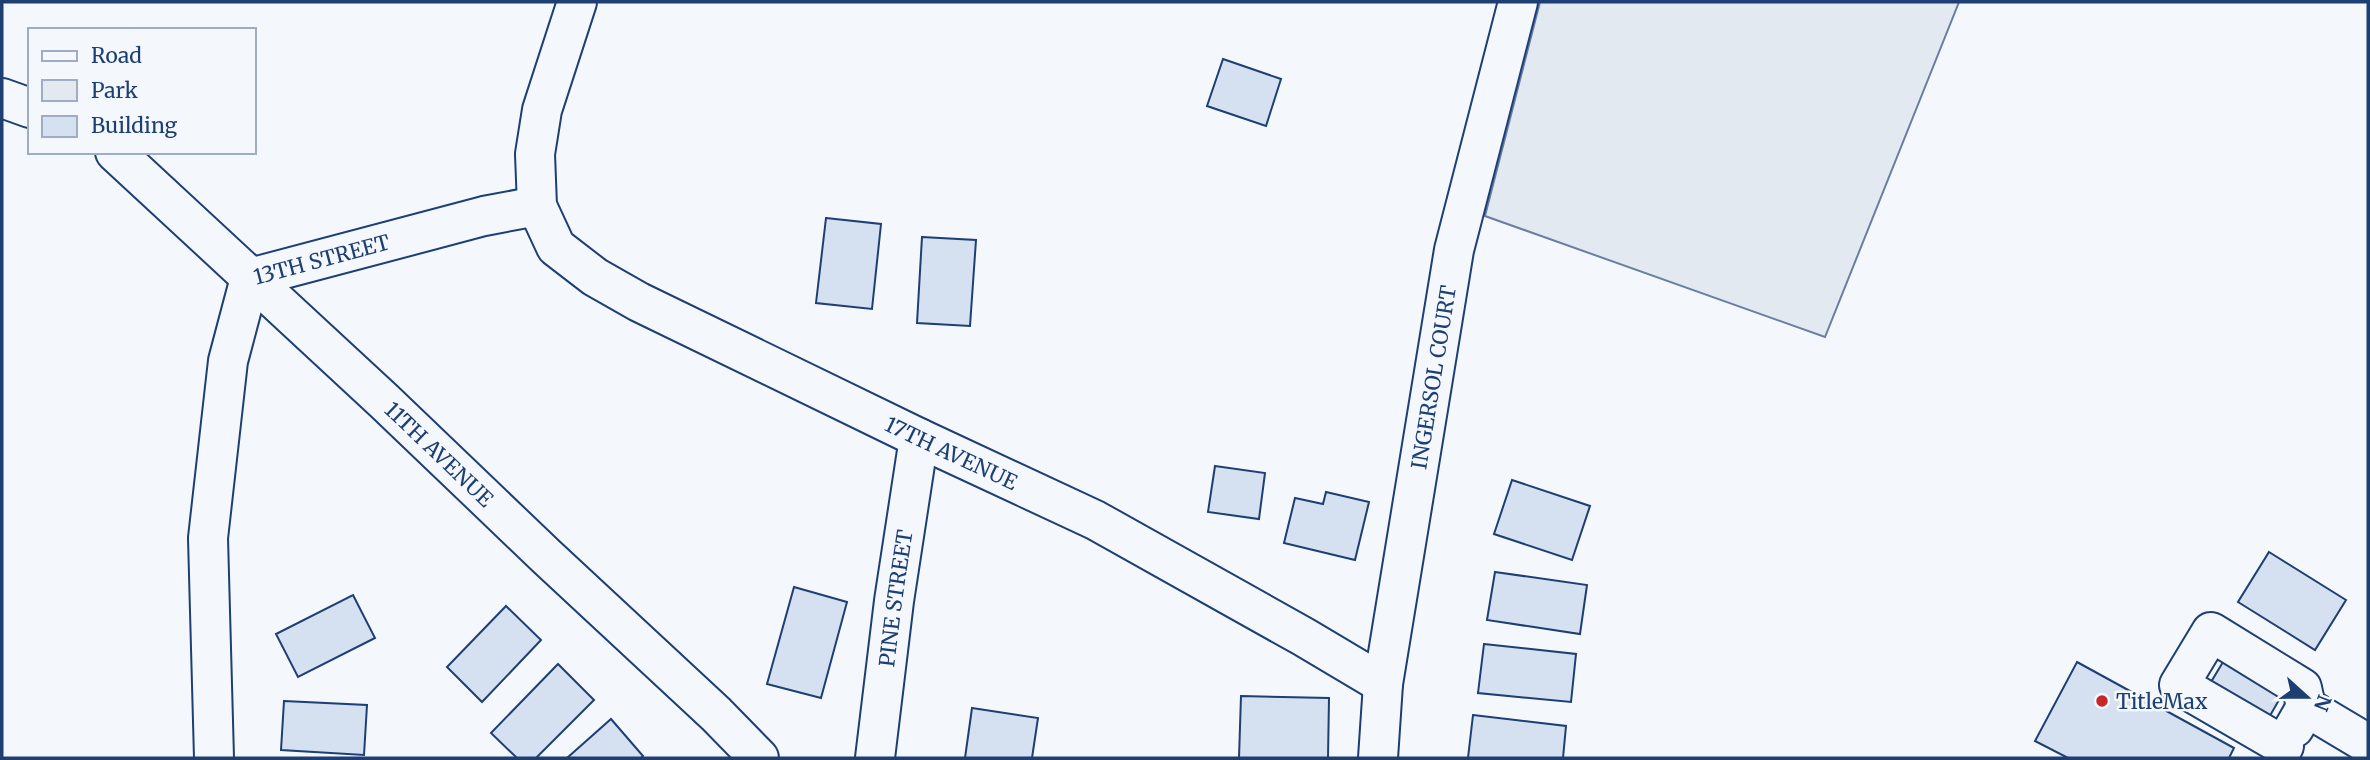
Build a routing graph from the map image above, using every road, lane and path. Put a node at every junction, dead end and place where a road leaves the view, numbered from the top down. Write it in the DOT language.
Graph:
graph roads {
  1 [pos="577,2"];
  2 [pos="1518,2"];
  3 [pos="2,98"];
  4 [pos="28,107"];
  5 [pos="117,154"];
  6 [pos="537,206"];
  7 [pos="250,278"];
  8 [pos="919,438"];
  9 [pos="1383,684"];
  10 [pos="2306,707"];
  11 [pos="2368,744"];
  12 [pos="2281,752"];
  13 [pos="214,758"];
  14 [pos="760,758"];
  15 [pos="875,758"];
  16 [pos="1378,758"];
  1 -- 6 [label="street"];
  2 -- 9 [label="street, INGERSOL COURT"];
  3 -- 4 [label="street"];
  5 -- 7 [label="street, 11TH AVENUE"];
  6 -- 7 [label="street, 13TH STREET"];
  6 -- 8 [label="street, 17TH AVENUE"];
  7 -- 13 [label="street, 13TH STREET"];
  7 -- 14 [label="street, 11TH AVENUE"];
  8 -- 9 [label="street, 17TH AVENUE"];
  8 -- 15 [label="street, PINE STREET"];
  9 -- 16 [label="street, INGERSOL COURT"];
  10 -- 11 [label="street"];
  10 -- 12 [label="street"];
  10 -- 12 [label="street"];
}
